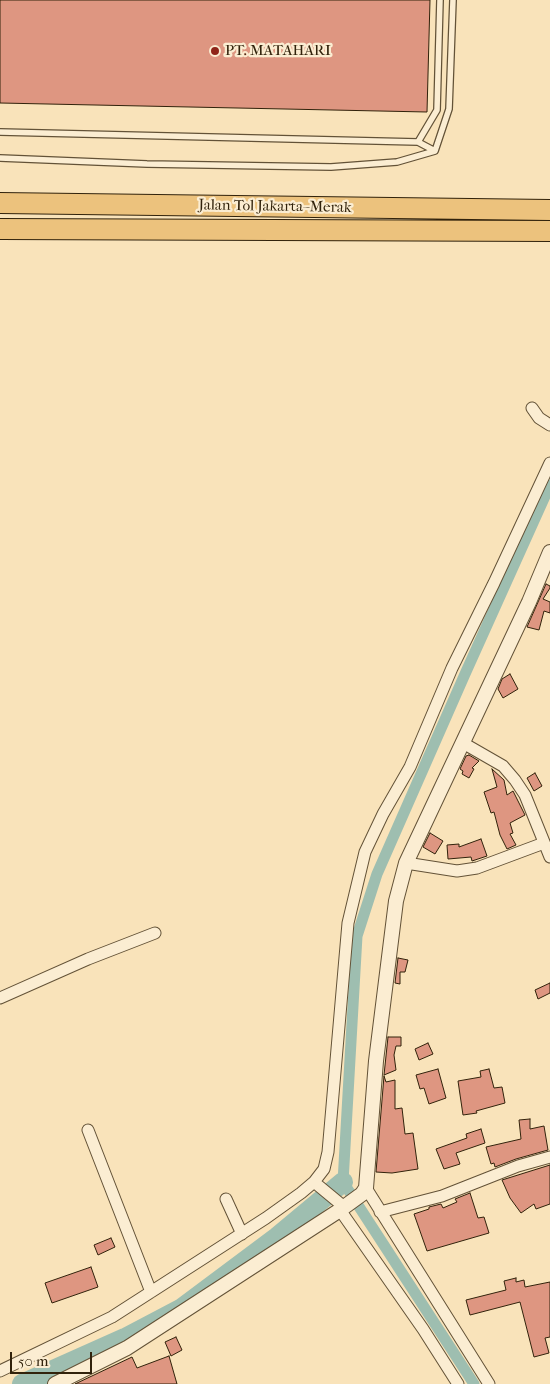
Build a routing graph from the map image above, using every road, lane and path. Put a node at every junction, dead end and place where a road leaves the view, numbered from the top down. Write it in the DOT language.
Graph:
graph roads {
  1 [pos="440,0"];
  2 [pos="453,0"];
  3 [pos="0,132"];
  4 [pos="418,142"];
  5 [pos="435,151"];
  6 [pos="0,158"];
  7 [pos="0,203"];
  8 [pos="550,210"];
  9 [pos="0,229"];
  10 [pos="550,232"];
  11 [pos="532,408"];
  12 [pos="550,425"];
  13 [pos="550,463"];
  14 [pos="550,552"];
  15 [pos="463,742"];
  16 [pos="544,843"];
  17 [pos="550,857"];
  18 [pos="406,863"];
  19 [pos="155,933"];
  20 [pos="0,998"];
  21 [pos="88,1130"];
  22 [pos="550,1157"];
  23 [pos="317,1184"];
  24 [pos="364,1191"];
  25 [pos="226,1199"];
  26 [pos="343,1205"];
  27 [pos="380,1212"];
  28 [pos="242,1234"];
  29 [pos="151,1292"];
  30 [pos="0,1371"];
  31 [pos="55,1384"];
  32 [pos="458,1384"];
  33 [pos="489,1384"];
  1 -- 4 [label="lane"];
  2 -- 5 [label="lane"];
  3 -- 4 [label="lane"];
  4 -- 5 [label="lane"];
  5 -- 6 [label="lane"];
  7 -- 8 [label="highway, Jalan Tol Jakarta–Merak"];
  9 -- 10 [label="highway, Jalan Tol Jakarta–Merak"];
  11 -- 12 [label="street"];
  13 -- 23 [label="street"];
  14 -- 15 [label="street"];
  15 -- 16 [label="street"];
  15 -- 18 [label="street"];
  16 -- 17 [label="street"];
  16 -- 18 [label="street"];
  18 -- 24 [label="street"];
  19 -- 20 [label="street"];
  21 -- 29 [label="street"];
  22 -- 27 [label="street"];
  23 -- 26 [label="street"];
  23 -- 28 [label="street"];
  24 -- 26 [label="street"];
  24 -- 27 [label="street"];
  25 -- 28 [label="street"];
  26 -- 31 [label="street"];
  26 -- 32 [label="street"];
  27 -- 33 [label="street"];
  28 -- 29 [label="street"];
  29 -- 30 [label="street"];
}
